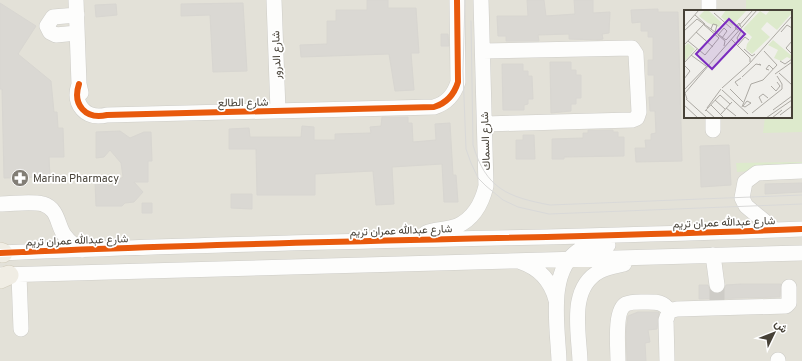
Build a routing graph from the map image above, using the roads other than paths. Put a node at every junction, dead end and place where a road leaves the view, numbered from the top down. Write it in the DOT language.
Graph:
graph roads {
  1 [pos="76,0"];
  2 [pos="274,0"];
  3 [pos="457,0"];
  4 [pos="481,0"];
  5 [pos="77,15"];
  6 [pos="77,33"];
  7 [pos="483,51"];
  8 [pos="278,111"];
  9 [pos="485,124"];
  10 [pos="802,171"];
  11 [pos="0,204"];
  12 [pos="802,229"];
  13 [pos="774,230"];
  14 [pos="657,235"];
  15 [pos="415,240"];
  16 [pos="82,250"];
  17 [pos="1,252"];
  18 [pos="802,253"];
  19 [pos="713,255"];
  20 [pos="634,258"];
  21 [pos="570,260"];
  22 [pos="516,261"];
  23 [pos="7,276"];
  24 [pos="717,285"];
  25 [pos="789,287"];
  26 [pos="557,304"];
  27 [pos="669,312"];
  28 [pos="21,329"];
  29 [pos="559,361"];
  30 [pos="580,361"];
  31 [pos="618,361"];
  32 [pos="667,361"];
  1 -- 5 [label="street, شارع الطالع"];
  2 -- 8 [label="street, شارع الدرور"];
  3 -- 8 [label="street, شارع الطالع"];
  4 -- 7 [label="street, شارع السماك"];
  5 -- 6 [label="street, شارع الطالع"];
  5 -- 6 [label="street"];
  6 -- 8 [label="street, شارع الطالع"];
  7 -- 9 [label="street, شارع السماك"];
  7 -- 9 [label="street"];
  9 -- 15 [label="street, شارع السماك"];
  10 -- 13 [label="street"];
  11 -- 16 [label="street"];
  12 -- 13 [label="street, شارع عبدالله عمران تريم"];
  13 -- 14 [label="street, شارع عبدالله عمران تريم"];
  14 -- 15 [label="street, شارع عبدالله عمران تريم"];
  14 -- 21 [label="street"];
  15 -- 16 [label="street, شارع عبدالله عمران تريم"];
  16 -- 17 [label="street, شارع عبدالله عمران تريم"];
  18 -- 19 [label="street"];
  19 -- 20 [label="street"];
  19 -- 24 [label="street"];
  20 -- 21 [label="street"];
  20 -- 30 [label="street"];
  21 -- 22 [label="street"];
  21 -- 26 [label="street"];
  22 -- 23 [label="street"];
  22 -- 26 [label="street"];
  23 -- 28 [label="street"];
  25 -- 27 [label="street"];
  26 -- 29 [label="street"];
  27 -- 31 [label="street"];
  27 -- 32 [label="street"];
}
